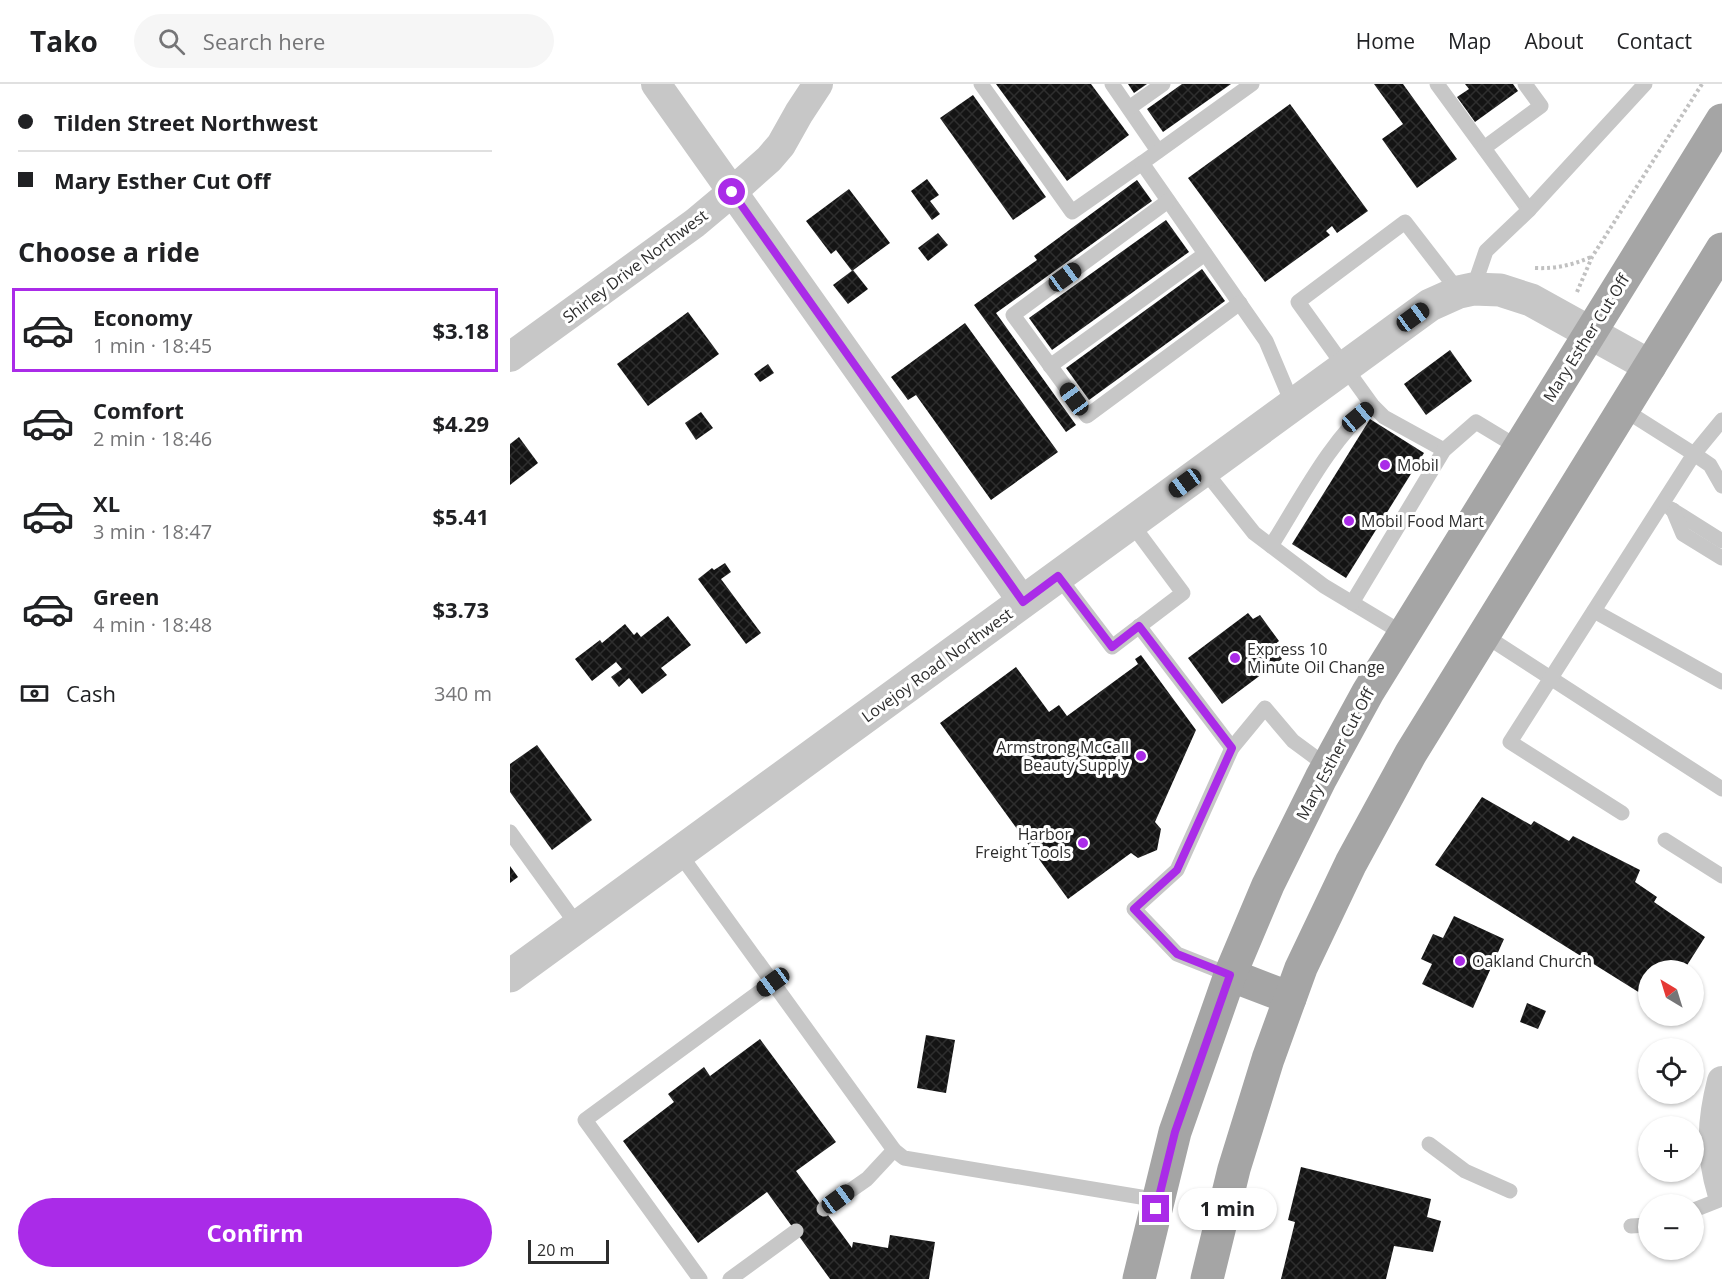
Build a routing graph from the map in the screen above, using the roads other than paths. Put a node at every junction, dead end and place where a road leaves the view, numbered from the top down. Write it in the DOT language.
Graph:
graph roads {
  1 [pos="656,84"];
  2 [pos="818,84"];
  3 [pos="981,84"];
  4 [pos="1112,84"];
  5 [pos="1163,84"];
  6 [pos="1252,84"];
  7 [pos="1437,84"];
  8 [pos="1525,84"];
  9 [pos="1645,84"];
  10 [pos="1129,108"];
  11 [pos="1722,120"];
  12 [pos="1484,148"];
  13 [pos="1158,151"];
  14 [pos="1142,163"];
  15 [pos="732,192"];
  16 [pos="1168,201"];
  17 [pos="1529,210"];
  18 [pos="1722,249"];
  19 [pos="1205,254"];
  20 [pos="1466,290"];
  21 [pos="1240,303"];
  22 [pos="1589,332"];
  23 [pos="510,357"];
  24 [pos="1050,366"];
  25 [pos="1650,366"];
  26 [pos="1344,367"];
  27 [pos="1293,405"];
  28 [pos="1372,405"];
  29 [pos="1623,410"];
  30 [pos="1722,420"];
  31 [pos="1519,448"];
  32 [pos="1444,450"];
  33 [pos="1694,454"];
  34 [pos="1204,470"];
  35 [pos="1722,486"];
  36 [pos="1668,507"];
  37 [pos="1131,523"];
  38 [pos="1722,541"];
  39 [pos="1271,546"];
  40 [pos="1722,558"];
  41 [pos="1058,576"];
  42 [pos="1023,602"];
  43 [pos="1352,603"];
  44 [pos="1594,611"];
  45 [pos="1139,626"];
  46 [pos="1404,634"];
  47 [pos="1484,635"];
  48 [pos="1551,678"];
  49 [pos="1722,682"];
  50 [pos="1232,748"];
  51 [pos="1328,766"];
  52 [pos="1722,789"];
  53 [pos="1622,813"];
  54 [pos="510,832"];
  55 [pos="1665,840"];
  56 [pos="679,853"];
  57 [pos="1722,876"];
  58 [pos="578,926"];
  59 [pos="1230,975"];
  60 [pos="510,976"];
  61 [pos="773,982"];
  62 [pos="1290,998"];
  63 [pos="1722,1081"];
  64 [pos="1429,1144"];
  65 [pos="894,1150"];
  66 [pos="1510,1191"];
  67 [pos="1722,1192"];
  68 [pos="1722,1198"];
  69 [pos="1159,1200"];
  70 [pos="1704,1206"];
  71 [pos="825,1209"];
  72 [pos="1631,1226"];
  73 [pos="1638,1226"];
  74 [pos="796,1231"];
  75 [pos="700,1279"];
  76 [pos="730,1279"];
  77 [pos="1139,1279"];
  78 [pos="1207,1279"];
  1 -- 15 [label="street"];
  2 -- 15 [label="street, Shirley Drive Northwest"];
  3 -- 14 [label="lane"];
  4 -- 10 [label="lane"];
  5 -- 10 [label="lane"];
  6 -- 13 [label="lane"];
  7 -- 12 [label="lane"];
  8 -- 12 [label="lane"];
  9 -- 17 [label="lane"];
  10 -- 13 [label="lane"];
  11 -- 22 [label="main road, Mary Esther Cut Off"];
  12 -- 17 [label="lane"];
  13 -- 14 [label="lane"];
  14 -- 16 [label="lane"];
  15 -- 23 [label="street, Shirley Drive Northwest"];
  15 -- 42 [label="street"];
  16 -- 19 [label="lane"];
  16 -- 24 [label="lane"];
  17 -- 20 [label="lane"];
  18 -- 25 [label="main road"];
  19 -- 21 [label="lane"];
  19 -- 24 [label="lane"];
  20 -- 22 [label="street, Lovejoy Road Northwest"];
  20 -- 26 [label="street, Lovejoy Road Northwest"];
  20 -- 26 [label="lane"];
  21 -- 24 [label="lane"];
  21 -- 27 [label="lane"];
  22 -- 25 [label="street, Lovejoy Road Northwest"];
  22 -- 31 [label="main road, Mary Esther Cut Off"];
  25 -- 29 [label="main road"];
  26 -- 27 [label="street, Lovejoy Road Northwest"];
  26 -- 28 [label="lane"];
  27 -- 34 [label="street, Lovejoy Road Northwest"];
  28 -- 32 [label="lane"];
  28 -- 39 [label="lane"];
  29 -- 33 [label="lane"];
  29 -- 47 [label="main road"];
  30 -- 33 [label="lane"];
  31 -- 32 [label="lane"];
  31 -- 46 [label="main road, Mary Esther Cut Off"];
  32 -- 43 [label="lane"];
  33 -- 35 [label="lane"];
  33 -- 36 [label="lane"];
  34 -- 37 [label="street, Lovejoy Road Northwest"];
  34 -- 39 [label="lane"];
  36 -- 38 [label="lane"];
  36 -- 40 [label="lane"];
  36 -- 44 [label="lane"];
  37 -- 41 [label="street, Lovejoy Road Northwest"];
  37 -- 45 [label="lane"];
  39 -- 43 [label="lane"];
  41 -- 42 [label="street, Lovejoy Road Northwest"];
  41 -- 45 [label="lane"];
  42 -- 56 [label="street, Lovejoy Road Northwest"];
  43 -- 46 [label="lane"];
  44 -- 48 [label="lane"];
  44 -- 49 [label="lane"];
  45 -- 50 [label="lane"];
  46 -- 51 [label="main road, Mary Esther Cut Off"];
  47 -- 48 [label="lane"];
  47 -- 62 [label="main road"];
  48 -- 52 [label="lane"];
  48 -- 53 [label="lane"];
  50 -- 51 [label="lane"];
  50 -- 59 [label="lane"];
  51 -- 59 [label="main road, Mary Esther Cut Off"];
  54 -- 58 [label="lane"];
  55 -- 57 [label="lane"];
  56 -- 58 [label="street, Lovejoy Road Northwest"];
  56 -- 61 [label="lane"];
  58 -- 60 [label="street, Lovejoy Road Northwest"];
  59 -- 62 [label="main road"];
  59 -- 69 [label="main road, Mary Esther Cut Off"];
  61 -- 65 [label="lane"];
  61 -- 75 [label="lane"];
  62 -- 78 [label="main road"];
  63 -- 67 [label="street"];
  64 -- 66 [label="lane"];
  65 -- 69 [label="lane"];
  65 -- 71 [label="lane"];
  68 -- 70 [label="lane"];
  69 -- 77 [label="main road, Mary Esther Cut Off"];
  72 -- 73 [label="lane"];
  74 -- 76 [label="lane"];
}
